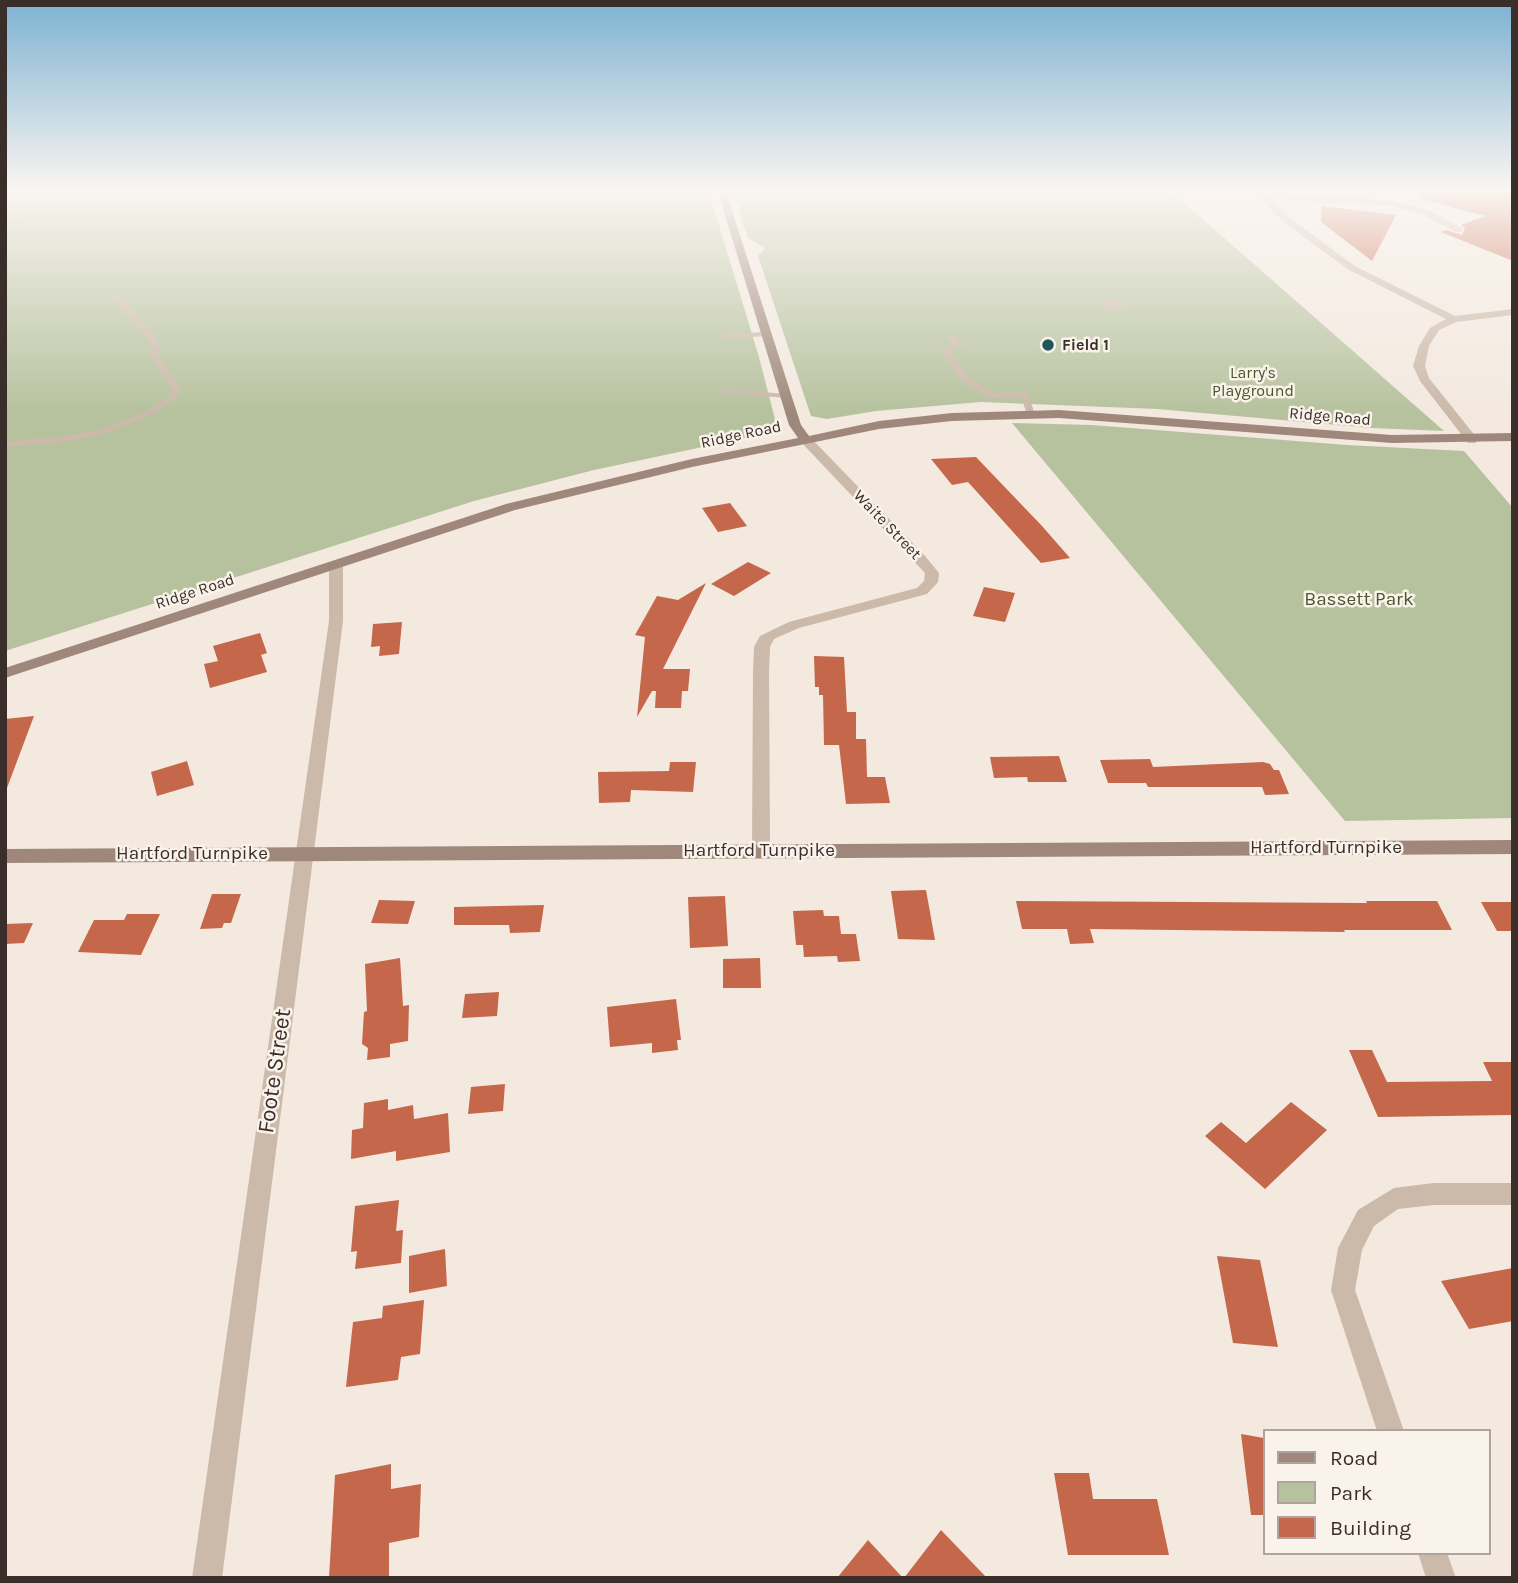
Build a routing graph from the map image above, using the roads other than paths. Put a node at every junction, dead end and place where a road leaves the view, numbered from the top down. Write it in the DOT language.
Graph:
graph roads {
  1 [pos="745,266"];
  2 [pos="1349,266"];
  3 [pos="117,298"];
  4 [pos="1513,312"];
  5 [pos="1454,319"];
  6 [pos="766,334"];
  7 [pos="725,337"];
  8 [pos="952,338"];
  9 [pos="720,390"];
  10 [pos="786,396"];
  11 [pos="1031,414"];
  12 [pos="1513,438"];
  13 [pos="805,439"];
  14 [pos="1472,440"];
  15 [pos="5,444"];
  16 [pos="336,564"];
  17 [pos="5,673"];
  18 [pos="1513,847"];
  19 [pos="761,851"];
  20 [pos="303,853"];
  21 [pos="5,856"];
  22 [pos="1513,1194"];
  23 [pos="1390,1429"];
  24 [pos="1434,1555"];
  25 [pos="207,1578"];
  26 [pos="1441,1578"];
  1 -- 6 [label="main road, Waite Street"];
  2 -- 5 [label="street"];
  3 -- 15 [label="lane"];
  4 -- 5 [label="street"];
  5 -- 14 [label="street"];
  6 -- 7 [label="lane"];
  6 -- 10 [label="main road, Waite Street"];
  8 -- 11 [label="lane"];
  9 -- 10 [label="lane"];
  10 -- 13 [label="main road, Waite Street"];
  11 -- 13 [label="main road, Ridge Road"];
  11 -- 14 [label="main road, Ridge Road"];
  12 -- 14 [label="main road, Ridge Road"];
  13 -- 16 [label="main road, Ridge Road"];
  13 -- 19 [label="street, Waite Street"];
  16 -- 17 [label="main road, Ridge Road"];
  16 -- 20 [label="street, Foote Street"];
  18 -- 19 [label="main road, Hartford Turnpike"];
  19 -- 20 [label="main road, Hartford Turnpike"];
  20 -- 21 [label="main road, Hartford Turnpike"];
  20 -- 25 [label="street, Foote Street"];
  22 -- 23 [label="street"];
  24 -- 26 [label="street"];
}
